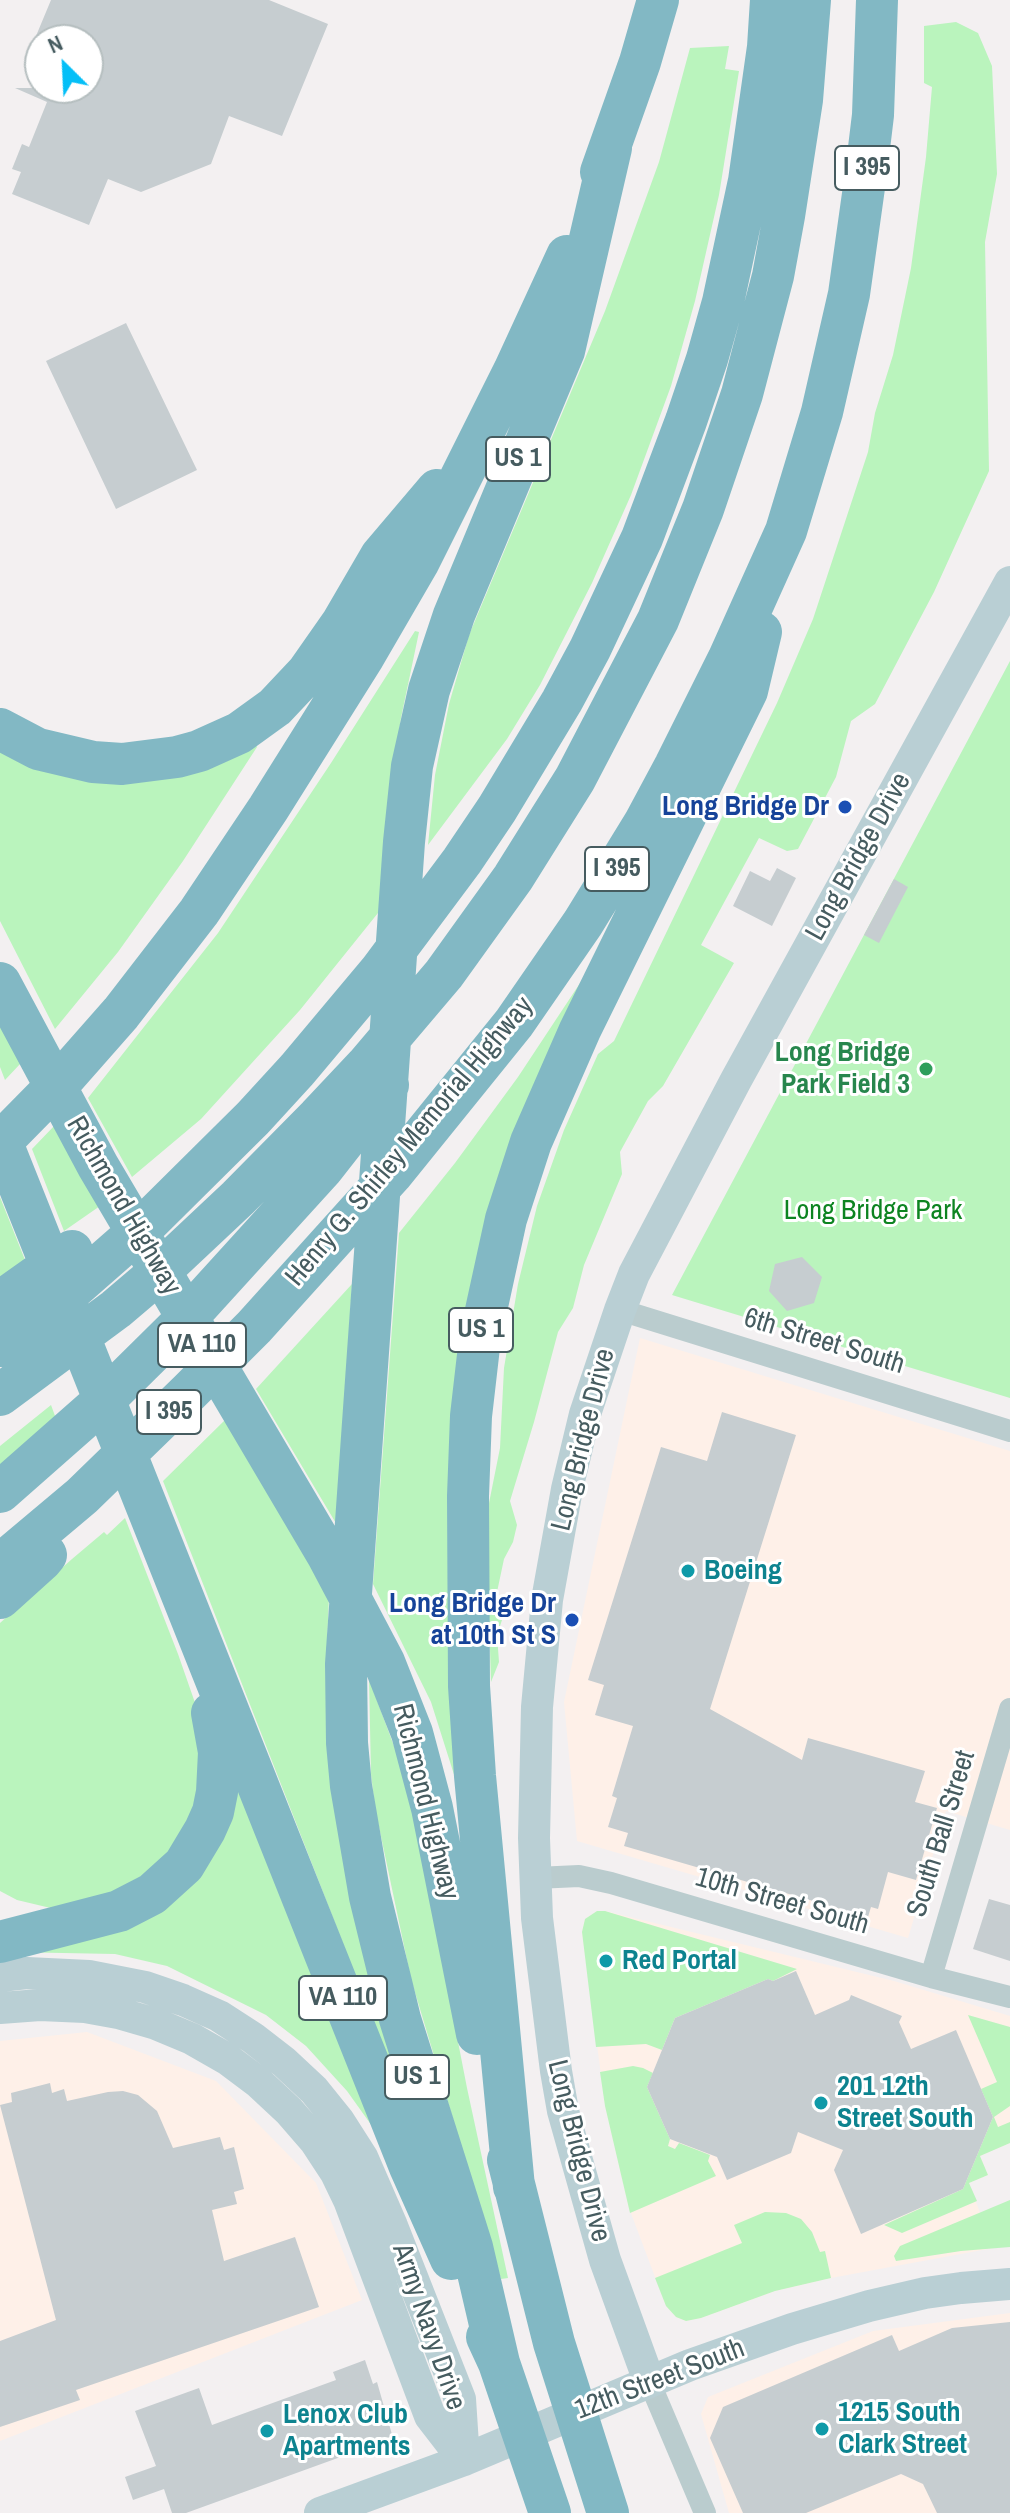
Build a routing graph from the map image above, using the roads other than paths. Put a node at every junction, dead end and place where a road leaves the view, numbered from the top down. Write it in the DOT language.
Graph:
graph roads {
  1 [pos="658,0"];
  2 [pos="771,0"];
  3 [pos="810,0"];
  4 [pos="877,0"];
  5 [pos="788,47"];
  6 [pos="611,148"];
  7 [pos="742,394"];
  8 [pos="476,443"];
  9 [pos="786,531"];
  10 [pos="1010,582"];
  11 [pos="0,729"];
  12 [pos="0,983"];
  13 [pos="0,1140"];
  14 [pos="620,1310"];
  15 [pos="14,1348"];
  16 [pos="0,1421"];
  17 [pos="1010,1431"];
  18 [pos="0,1492"];
  19 [pos="82,1496"];
  20 [pos="0,1565"];
  21 [pos="0,1598"];
  22 [pos="196,1630"];
  23 [pos="1010,1709"];
  24 [pos="536,1878"];
  25 [pos="0,1909"];
  26 [pos="68,1925"];
  27 [pos="0,1942"];
  28 [pos="0,1976"];
  29 [pos="931,1977"];
  30 [pos="87,1992"];
  31 [pos="1010,1997"];
  32 [pos="0,2008"];
  33 [pos="349,2165"];
  34 [pos="514,2187"];
  35 [pos="1010,2284"];
  36 [pos="429,2322"];
  37 [pos="399,2333"];
  38 [pos="499,2363"];
  39 [pos="649,2381"];
  40 [pos="464,2460"];
  41 [pos="603,2493"];
  42 [pos="543,2494"];
  43 [pos="320,2513"];
  44 [pos="705,2513"];
  1 -- 6 [label="highway"];
  2 -- 5 [label="highway"];
  3 -- 5 [label="highway"];
  4 -- 9 [label="highway, Henry G. Shirley Memorial Highway / I 395"];
  5 -- 7 [label="highway"];
  5 -- 15 [label="highway"];
  6 -- 8 [label="highway"];
  6 -- 38 [label="highway, US 1"];
  7 -- 15 [label="highway"];
  7 -- 18 [label="highway"];
  8 -- 11 [label="highway"];
  8 -- 13 [label="highway"];
  9 -- 19 [label="highway, Henry G. Shirley Memorial Highway / I 395"];
  9 -- 34 [label="highway, US 1"];
  10 -- 14 [label="street, Long Bridge Drive"];
  12 -- 34 [label="highway, Richmond Highway / VA 110"];
  13 -- 22 [label="highway, VA 110"];
  14 -- 17 [label="street, 6th Street South"];
  14 -- 24 [label="street, Long Bridge Drive"];
  15 -- 16 [label="highway"];
  19 -- 20 [label="highway, Henry G. Shirley Memorial Highway / I 395"];
  19 -- 21 [label="highway"];
  22 -- 26 [label="highway"];
  22 -- 38 [label="highway, VA 110"];
  23 -- 29 [label="street, South Ball Street"];
  24 -- 29 [label="street, 10th Street South"];
  24 -- 39 [label="street, Long Bridge Drive"];
  25 -- 26 [label="highway"];
  26 -- 27 [label="highway"];
  28 -- 30 [label="street, Army Navy Drive"];
  29 -- 31 [label="street, 10th Street South"];
  30 -- 32 [label="street, Army Navy Drive"];
  30 -- 33 [label="street, Army Navy Drive"];
  33 -- 36 [label="street, Army Navy Drive"];
  33 -- 37 [label="street, Army Navy Drive"];
  34 -- 41 [label="highway, Richmond Highway / US 1"];
  35 -- 39 [label="street, 12th Street South"];
  36 -- 37 [label="street"];
  36 -- 40 [label="street, Army Navy Drive"];
  37 -- 40 [label="street, Army Navy Drive"];
  38 -- 42 [label="highway, US 1"];
  39 -- 40 [label="street, 12th Street South"];
  39 -- 44 [label="street"];
  40 -- 43 [label="street, 12th Street South"];
}
